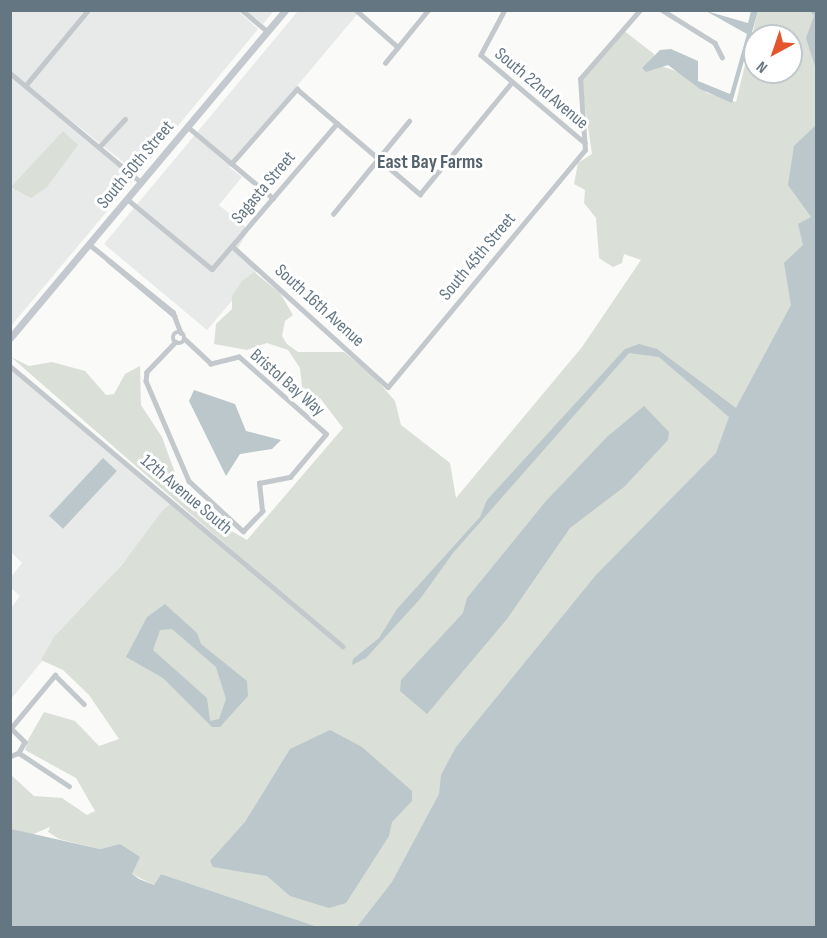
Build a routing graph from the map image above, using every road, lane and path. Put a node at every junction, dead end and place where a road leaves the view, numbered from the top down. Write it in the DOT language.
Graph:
graph roads {
  1 [pos="88,10"];
  2 [pos="243,10"];
  3 [pos="285,10"];
  4 [pos="428,10"];
  5 [pos="505,10"];
  6 [pos="640,10"];
  7 [pos="662,10"];
  8 [pos="358,11"];
  9 [pos="268,32"];
  10 [pos="398,47"];
  11 [pos="722,57"];
  12 [pos="384,63"];
  13 [pos="10,73"];
  14 [pos="512,82"];
  15 [pos="26,86"];
  16 [pos="124,119"];
  17 [pos="409,121"];
  18 [pos="336,123"];
  19 [pos="188,127"];
  20 [pos="585,143"];
  21 [pos="99,147"];
  22 [pos="378,159"];
  23 [pos="231,164"];
  24 [pos="141,182"];
  25 [pos="273,198"];
  26 [pos="127,200"];
  27 [pos="333,214"];
  28 [pos="89,244"];
  29 [pos="232,246"];
  30 [pos="181,333"];
  31 [pos="10,338"];
  32 [pos="185,340"];
  33 [pos="176,342"];
  34 [pos="10,366"];
  35 [pos="388,387"];
  36 [pos="343,646"];
  37 [pos="84,704"];
  38 [pos="11,728"];
  39 [pos="19,753"];
  40 [pos="10,757"];
  41 [pos="69,786"];
  1 -- 15 [label="street"];
  2 -- 9 [label="street"];
  3 -- 9 [label="main road, South 50th Street"];
  4 -- 10 [label="street"];
  5 -- 14 [label="street, South 22nd Avenue"];
  6 -- 20 [label="street"];
  7 -- 11 [label="street"];
  8 -- 10 [label="street"];
  9 -- 19 [label="main road, South 50th Street"];
  10 -- 12 [label="street"];
  13 -- 15 [label="street"];
  14 -- 20 [label="street, South 22nd Avenue"];
  14 -- 22 [label="street"];
  15 -- 21 [label="street"];
  16 -- 21 [label="street"];
  17 -- 22 [label="street"];
  18 -- 22 [label="street"];
  18 -- 23 [label="street"];
  18 -- 25 [label="street, Sagasta Street"];
  19 -- 23 [label="street"];
  19 -- 24 [label="main road, South 50th Street"];
  20 -- 35 [label="street, South 45th Street"];
  21 -- 24 [label="street"];
  22 -- 27 [label="street"];
  23 -- 25 [label="street"];
  24 -- 26 [label="main road, South 50th Street"];
  25 -- 29 [label="street, Sagasta Street"];
  26 -- 28 [label="main road, South 50th Street"];
  26 -- 29 [label="street, Sagasta Street"];
  28 -- 30 [label="street"];
  28 -- 31 [label="main road, South 50th Street"];
  29 -- 35 [label="street, South 16th Avenue"];
  30 -- 32 [label="street"];
  30 -- 33 [label="street"];
  32 -- 33 [label="street"];
  32 -- 33 [label="street, Bristol Bay Way"];
  34 -- 36 [label="street, 12th Avenue South"];
  37 -- 38 [label="street"];
  38 -- 39 [label="street"];
  39 -- 40 [label="street"];
  39 -- 41 [label="street"];
}
